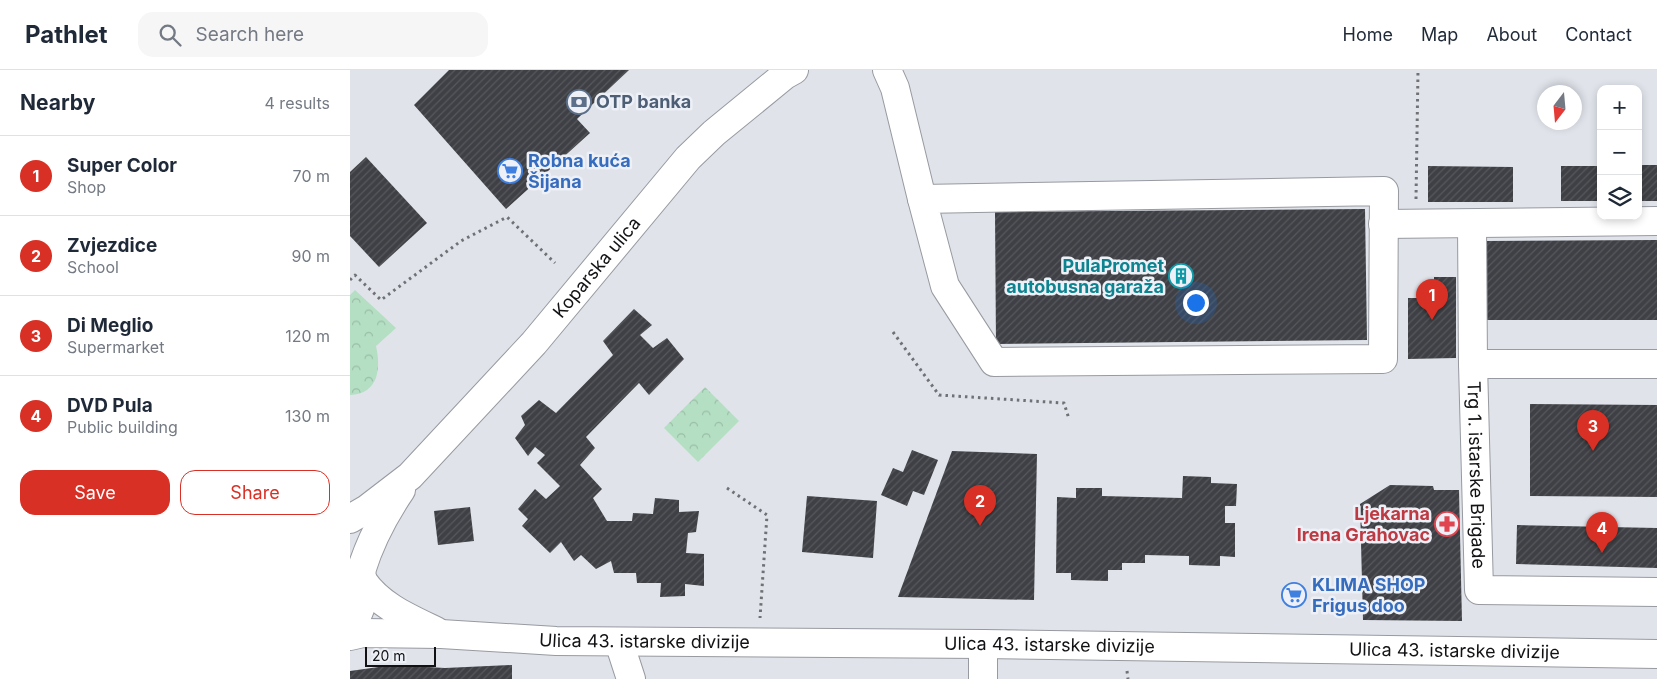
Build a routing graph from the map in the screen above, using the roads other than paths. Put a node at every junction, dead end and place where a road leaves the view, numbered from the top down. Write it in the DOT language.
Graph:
graph roads {
  1 [pos="794,70"];
  2 [pos="887,70"];
  3 [pos="922,199"];
  4 [pos="1657,221"];
  5 [pos="1383,224"];
  6 [pos="1472,224"];
  7 [pos="1473,364"];
  8 [pos="1657,364"];
  9 [pos="410,476"];
  10 [pos="350,519"];
  11 [pos="358,568"];
  12 [pos="1657,592"];
  13 [pos="350,626"];
  14 [pos="441,634"];
  15 [pos="350,636"];
  16 [pos="619,642"];
  17 [pos="983,644"];
  18 [pos="1657,654"];
  19 [pos="631,679"];
  20 [pos="983,679"];
  1 -- 9 [label="main road, Koparska ulica"];
  2 -- 3 [label="main road"];
  3 -- 5 [label="main road"];
  3 -- 5 [label="main road"];
  4 -- 6 [label="main road"];
  5 -- 6 [label="main road"];
  6 -- 7 [label="main road"];
  7 -- 8 [label="main road, Trg 1. istarske Brigade"];
  7 -- 12 [label="main road, Trg 1. istarske Brigade"];
  9 -- 10 [label="main road, Koparska ulica"];
  9 -- 11 [label="main road, Koparska ulica"];
  11 -- 13 [label="main road, Koparska ulica"];
  11 -- 14 [label="main road, Ulica 43. istarske divizije"];
  14 -- 15 [label="main road, Ulica 43. istarske divizije"];
  14 -- 16 [label="main road, Ulica 43. istarske divizije"];
  16 -- 17 [label="main road, Ulica 43. istarske divizije"];
  16 -- 19 [label="main road"];
  17 -- 18 [label="main road, Ulica 43. istarske divizije"];
  17 -- 20 [label="main road"];
}
